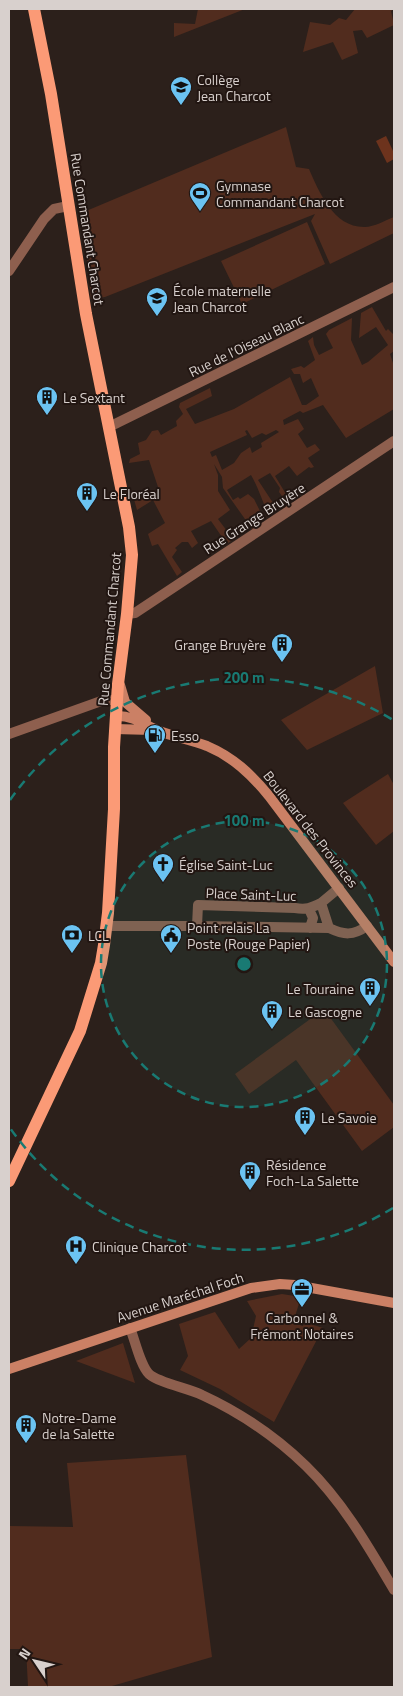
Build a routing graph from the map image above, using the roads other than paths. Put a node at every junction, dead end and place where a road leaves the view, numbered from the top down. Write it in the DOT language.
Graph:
graph roads {
  1 [pos="34,9"];
  2 [pos="68,206"];
  3 [pos="9,271"];
  4 [pos="394,287"];
  5 [pos="109,426"];
  6 [pos="394,441"];
  7 [pos="128,614"];
  8 [pos="119,678"];
  9 [pos="117,700"];
  10 [pos="116,723"];
  11 [pos="156,730"];
  12 [pos="9,734"];
  13 [pos="339,888"];
  14 [pos="321,903"];
  15 [pos="308,909"];
  16 [pos="106,926"];
  17 [pos="197,926"];
  18 [pos="367,926"];
  19 [pos="310,928"];
  20 [pos="329,928"];
  21 [pos="394,962"];
  22 [pos="9,1181"];
  23 [pos="394,1302"];
  24 [pos="130,1328"];
  25 [pos="9,1369"];
  26 [pos="394,1590"];
  1 -- 2 [label="main road, Rue Commandant Charcot"];
  2 -- 3 [label="street"];
  2 -- 5 [label="main road, Rue Commandant Charcot"];
  4 -- 5 [label="street, Rue de l'Oiseau Blanc"];
  5 -- 7 [label="main road, Rue Commandant Charcot"];
  6 -- 7 [label="street, Rue Grange Bruyère"];
  7 -- 8 [label="main road, Rue Commandant Charcot"];
  8 -- 9 [label="main road, Rue Commandant Charcot"];
  8 -- 11 [label="main road, Boulevard des Provinces"];
  9 -- 10 [label="main road, Rue Commandant Charcot"];
  9 -- 12 [label="street"];
  10 -- 11 [label="main road, Boulevard des Provinces"];
  10 -- 16 [label="main road, Rue Commandant Charcot"];
  11 -- 13 [label="main road, Boulevard des Provinces"];
  13 -- 14 [label="street, Place Saint-Luc"];
  13 -- 18 [label="main road, Boulevard des Provinces"];
  14 -- 15 [label="street, Place Saint-Luc"];
  14 -- 20 [label="street"];
  15 -- 17 [label="street, Place Saint-Luc"];
  15 -- 19 [label="street"];
  16 -- 17 [label="street"];
  16 -- 22 [label="main road, Rue Commandant Charcot"];
  17 -- 19 [label="street"];
  18 -- 20 [label="street"];
  18 -- 21 [label="main road, Boulevard des Provinces"];
  19 -- 20 [label="street"];
  23 -- 24 [label="main road, Avenue Maréchal Foch"];
  24 -- 25 [label="main road, Avenue Maréchal Foch"];
  24 -- 26 [label="street"];
}
